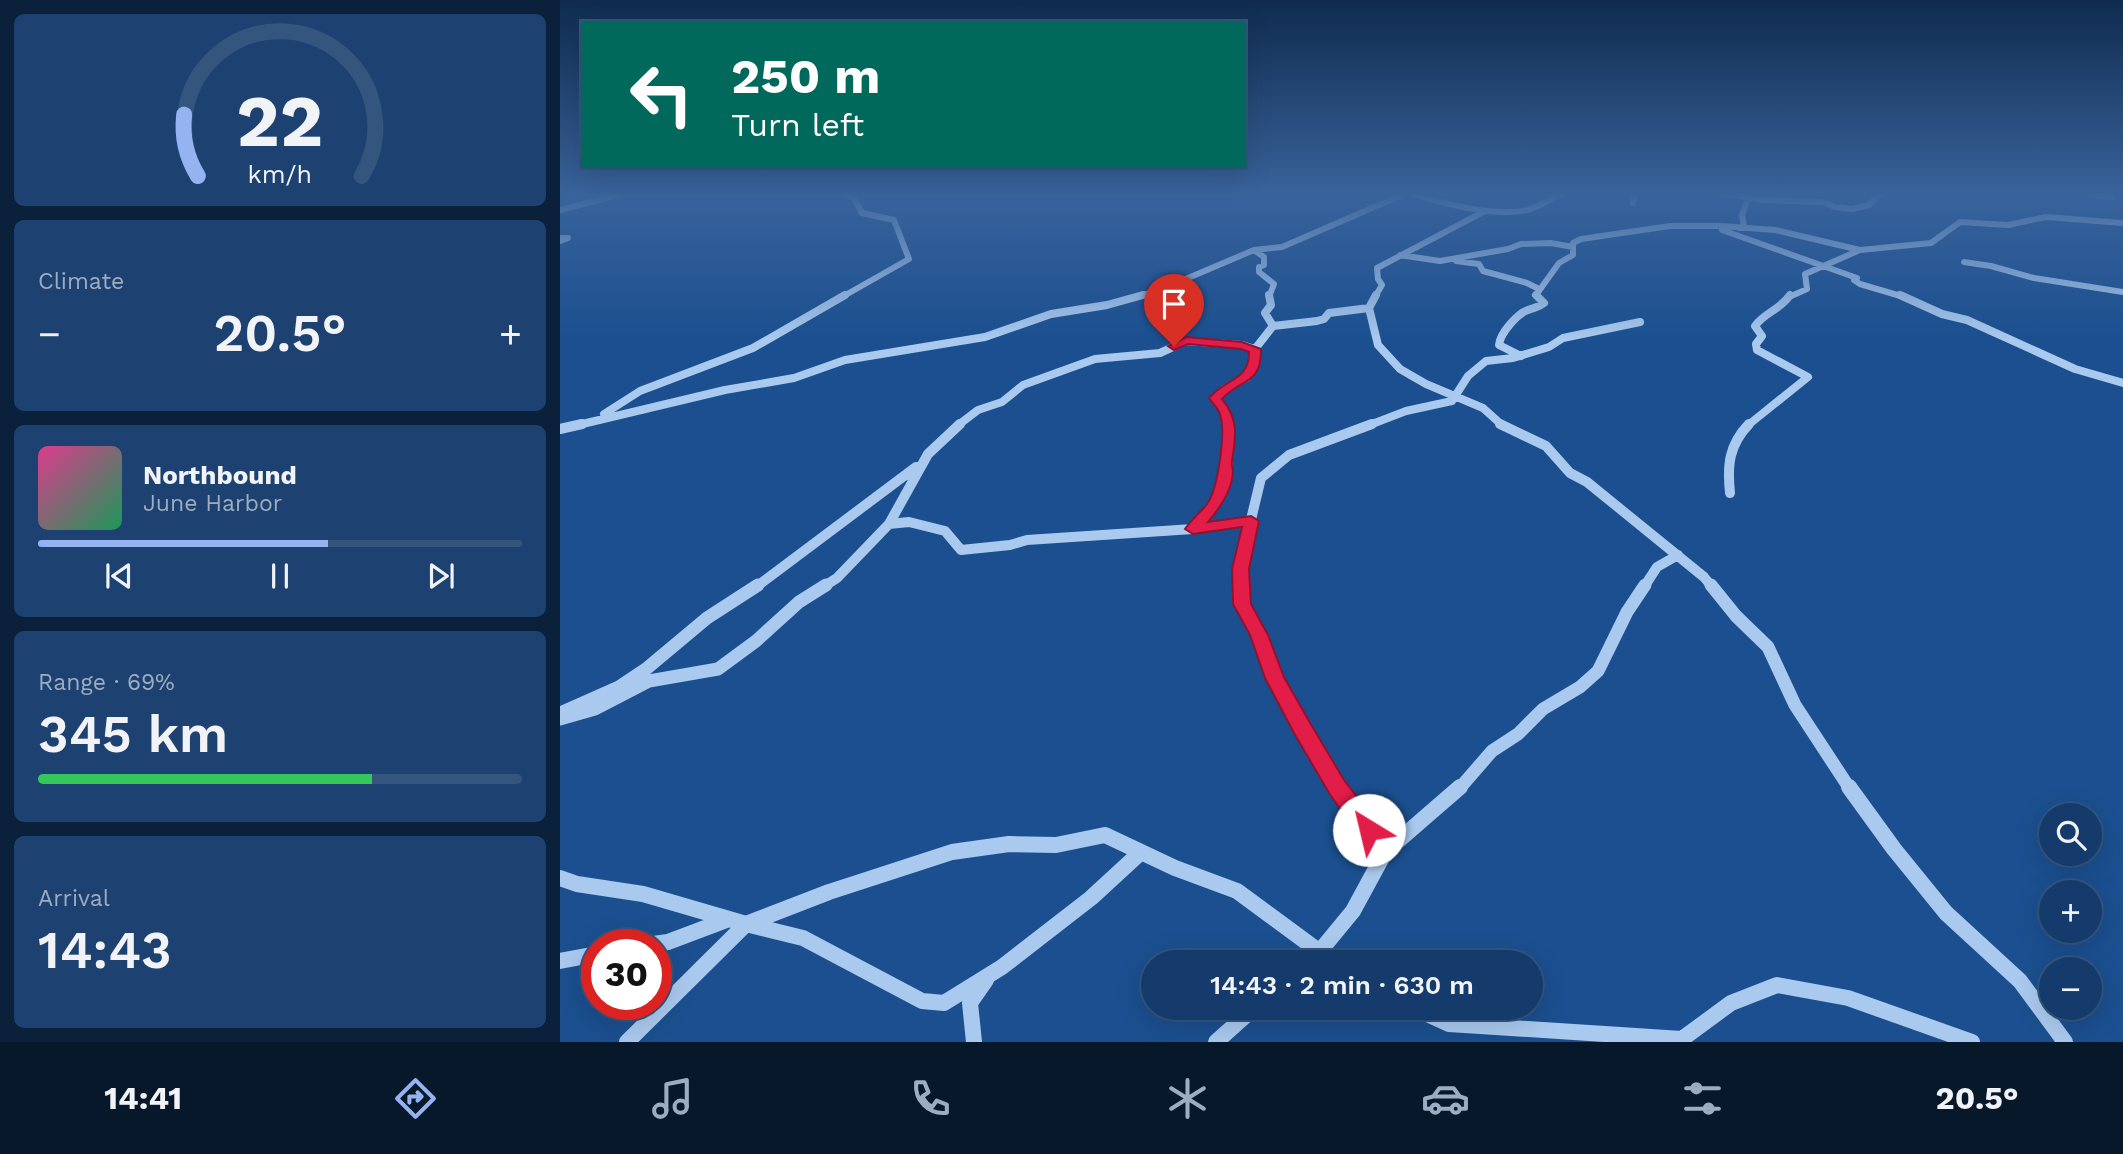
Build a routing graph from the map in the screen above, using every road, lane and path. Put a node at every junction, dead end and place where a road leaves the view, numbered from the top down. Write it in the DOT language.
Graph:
graph roads {
  1 [pos="903,243"];
  2 [pos="1293,243"];
  3 [pos="1425,243"];
  4 [pos="1574,243"];
  5 [pos="1758,243"];
  6 [pos="1829,243"];
  7 [pos="1932,243"];
  8 [pos="1573,247"];
  9 [pos="1254,250"];
  10 [pos="1860,250"];
  11 [pos="1401,255"];
  12 [pos="1454,260"];
  13 [pos="1964,261"];
  14 [pos="1825,265"];
  15 [pos="1539,289"];
  16 [pos="2123,292"];
  17 [pos="1369,307"];
  18 [pos="1640,322"];
  19 [pos="1273,326"];
  20 [pos="1255,349"];
  21 [pos="1521,356"];
  22 [pos="2123,383"];
  23 [pos="1454,397"];
  24 [pos="596,420"];
  25 [pos="560,429"];
  26 [pos="924,461"];
  27 [pos="1730,493"];
  28 [pos="1251,521"];
  29 [pos="889,524"];
  30 [pos="1193,529"];
  31 [pos="1678,555"];
  32 [pos="560,713"];
  33 [pos="560,719"];
  34 [pos="1141,852"];
  35 [pos="1385,852"];
  36 [pos="560,878"];
  37 [pos="737,921"];
  38 [pos="672,941"];
  39 [pos="1313,950"];
  40 [pos="1330,950"];
  41 [pos="581,957"];
  42 [pos="560,961"];
  43 [pos="990,975"];
  44 [pos="1241,1020"];
  45 [pos="1440,1020"];
  46 [pos="627,1042"];
  47 [pos="974,1042"];
  48 [pos="1216,1042"];
  49 [pos="1972,1042"];
  50 [pos="2065,1042"];
  1 -- 24 [label="street"];
  2 -- 9 [label="street"];
  3 -- 11 [label="street"];
  4 -- 8 [label="street"];
  5 -- 14 [label="street"];
  6 -- 10 [label="street"];
  7 -- 10 [label="street"];
  8 -- 12 [label="street"];
  8 -- 15 [label="street"];
  9 -- 19 [label="street"];
  9 -- 24 [label="street"];
  10 -- 14 [label="street"];
  11 -- 12 [label="street"];
  11 -- 17 [label="street"];
  12 -- 15 [label="street"];
  13 -- 16 [label="street"];
  14 -- 22 [label="street"];
  14 -- 27 [label="street"];
  15 -- 21 [label="street"];
  17 -- 19 [label="street"];
  17 -- 23 [label="street"];
  18 -- 21 [label="street"];
  19 -- 20 [label="street"];
  20 -- 26 [label="street"];
  20 -- 30 [label="street"];
  21 -- 23 [label="street"];
  23 -- 28 [label="street"];
  23 -- 31 [label="street"];
  24 -- 25 [label="street"];
  26 -- 29 [label="street"];
  26 -- 32 [label="street"];
  28 -- 30 [label="street"];
  28 -- 35 [label="street"];
  29 -- 30 [label="street"];
  29 -- 33 [label="street"];
  31 -- 35 [label="street"];
  31 -- 50 [label="street"];
  34 -- 37 [label="street"];
  34 -- 39 [label="street"];
  34 -- 43 [label="street"];
  35 -- 40 [label="street"];
  36 -- 37 [label="street"];
  37 -- 38 [label="street"];
  37 -- 43 [label="street"];
  37 -- 46 [label="street"];
  41 -- 42 [label="street"];
  43 -- 47 [label="street"];
  44 -- 48 [label="street"];
  45 -- 49 [label="street"];
}
